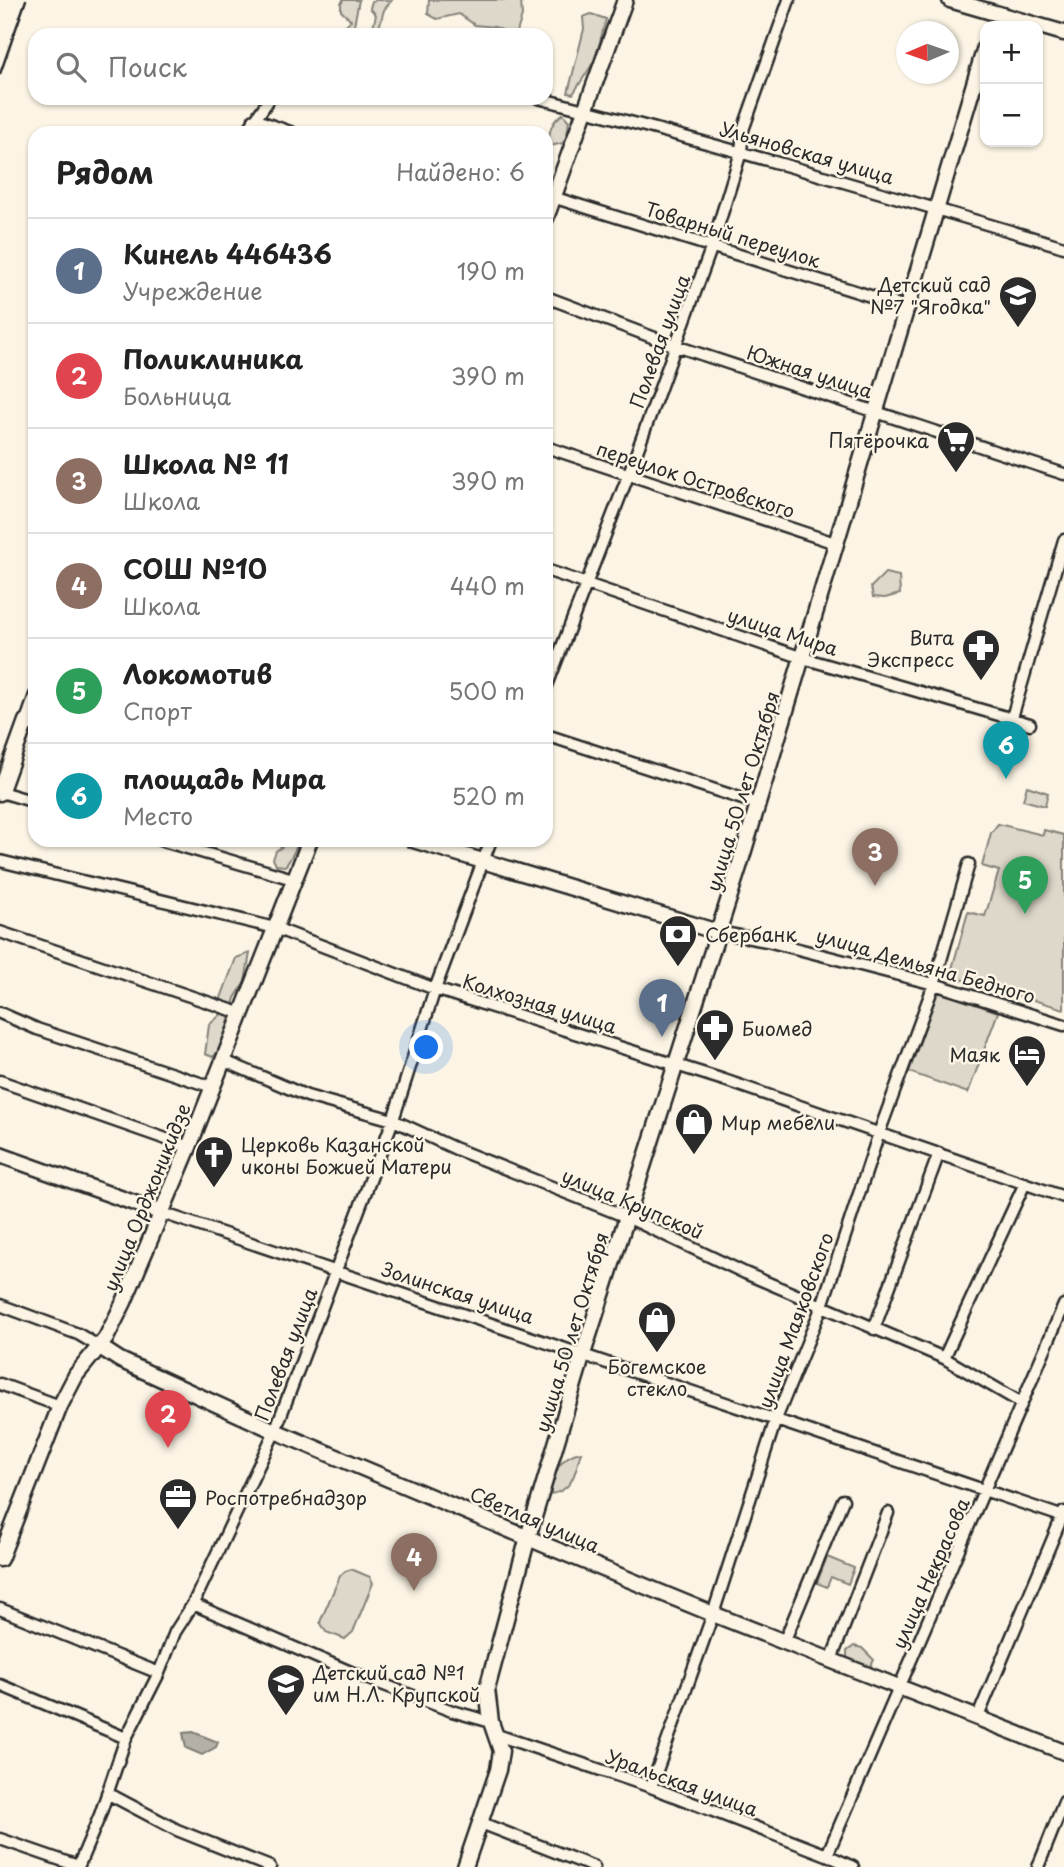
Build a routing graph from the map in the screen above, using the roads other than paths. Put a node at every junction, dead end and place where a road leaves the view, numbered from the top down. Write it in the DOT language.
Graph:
graph roads {
  1 [pos="625,0"];
  2 [pos="789,0"];
  3 [pos="950,0"];
  4 [pos="993,20"];
  5 [pos="1064,33"];
  6 [pos="980,64"];
  7 [pos="553,102"];
  8 [pos="265,105"];
  9 [pos="585,110"];
  10 [pos="254,119"];
  11 [pos="250,126"];
  12 [pos="274,126"];
  13 [pos="741,152"];
  14 [pos="553,189"];
  15 [pos="553,197"];
  16 [pos="938,208"];
  17 [pos="712,246"];
  18 [pos="1064,247"];
  19 [pos="553,300"];
  20 [pos="909,308"];
  21 [pos="676,346"];
  22 [pos="876,412"];
  23 [pos="553,449"];
  24 [pos="1064,474"];
  25 [pos="628,476"];
  26 [pos="1064,540"];
  27 [pos="835,543"];
  28 [pos="553,571"];
  29 [pos="586,583"];
  30 [pos="803,657"];
  31 [pos="553,670"];
  32 [pos="1012,718"];
  33 [pos="1030,724"];
  34 [pos="28,730"];
  35 [pos="553,737"];
  36 [pos="1001,755"];
  37 [pos="0,792"];
  38 [pos="28,800"];
  39 [pos="758,804"];
  40 [pos="184,847"];
  41 [pos="307,847"];
  42 [pos="435,847"];
  43 [pos="488,847"];
  44 [pos="0,861"];
  45 [pos="483,862"];
  46 [pos="970,864"];
  47 [pos="293,879"];
  48 [pos="275,928"];
  49 [pos="0,932"];
  50 [pos="718,932"];
  51 [pos="934,984"];
  52 [pos="435,989"];
  53 [pos="0,1013"];
  54 [pos="240,1013"];
  55 [pos="1064,1026"];
  56 [pos="222,1060"];
  57 [pos="677,1065"];
  58 [pos="0,1082"];
  59 [pos="212,1087"];
  60 [pos="393,1120"];
  61 [pos="879,1133"];
  62 [pos="189,1147"];
  63 [pos="939,1153"];
  64 [pos="0,1156"];
  65 [pos="1024,1183"];
  66 [pos="1064,1197"];
  67 [pos="162,1213"];
  68 [pos="627,1217"];
  69 [pos="335,1272"];
  70 [pos="0,1305"];
  71 [pos="1064,1305"];
  72 [pos="822,1306"];
  73 [pos="874,1329"];
  74 [pos="100,1348"];
  75 [pos="583,1354"];
  76 [pos="944,1359"];
  77 [pos="0,1384"];
  78 [pos="1020,1402"];
  79 [pos="60,1406"];
  80 [pos="776,1419"];
  81 [pos="275,1430"];
  82 [pos="985,1492"];
  83 [pos="843,1500"];
  84 [pos="888,1513"];
  85 [pos="1063,1515"];
  86 [pos="6,1530"];
  87 [pos="527,1537"];
  88 [pos="0,1559"];
  89 [pos="193,1604"];
  90 [pos="0,1609"];
  91 [pos="713,1614"];
  92 [pos="784,1642"];
  93 [pos="831,1660"];
  94 [pos="159,1673"];
  95 [pos="0,1685"];
  96 [pos="899,1686"];
  97 [pos="977,1719"];
  98 [pos="494,1729"];
  99 [pos="126,1738"];
  100 [pos="1064,1752"];
  101 [pos="651,1787"];
  102 [pos="107,1793"];
  103 [pos="1064,1802"];
  104 [pos="481,1823"];
  105 [pos="0,1839"];
  106 [pos="827,1854"];
  107 [pos="78,1867"];
  108 [pos="270,1867"];
  109 [pos="465,1867"];
  110 [pos="594,1867"];
  111 [pos="853,1867"];
  112 [pos="1038,1867"];
  1 -- 9 [label="main road"];
  2 -- 13 [label="street, Полевая улица"];
  3 -- 4 [label="main road"];
  4 -- 5 [label="main road"];
  6 -- 16 [label="main road, улица 50 лет Октября"];
  7 -- 9 [label="street, Ульяновская улица"];
  8 -- 10 [label="street"];
  9 -- 13 [label="street, Ульяновская улица"];
  9 -- 14 [label="main road"];
  10 -- 11 [label="street"];
  10 -- 12 [label="street"];
  13 -- 16 [label="street, Ульяновская улица"];
  13 -- 17 [label="street, Полевая улица"];
  15 -- 17 [label="street, Товарный переулок"];
  16 -- 18 [label="street, Ульяновская улица"];
  16 -- 20 [label="main road, улица 50 лет Октября"];
  17 -- 20 [label="street, Товарный переулок"];
  17 -- 21 [label="street, Полевая улица"];
  19 -- 21 [label="street, Южная улица"];
  20 -- 22 [label="main road, улица 50 лет Октября"];
  21 -- 22 [label="street, Южная улица"];
  21 -- 25 [label="street, Полевая улица"];
  22 -- 24 [label="street, Южная улица"];
  22 -- 27 [label="main road, улица 50 лет Октября"];
  23 -- 25 [label="street, переулок Островского"];
  25 -- 27 [label="street, переулок Островского"];
  25 -- 29 [label="street, Полевая улица"];
  26 -- 32 [label="street"];
  27 -- 30 [label="main road, улица 50 лет Октября"];
  28 -- 29 [label="street, улица Мира"];
  29 -- 30 [label="street, улица Мира"];
  29 -- 31 [label="street, Полевая улица"];
  30 -- 32 [label="street, улица Мира"];
  30 -- 39 [label="main road, улица 50 лет Октября"];
  32 -- 33 [label="street, улица Мира"];
  32 -- 36 [label="street"];
  34 -- 37 [label="main road"];
  35 -- 39 [label="street"];
  37 -- 38 [label="street"];
  39 -- 50 [label="main road, улица 50 лет Октября"];
  40 -- 47 [label="street"];
  41 -- 47 [label="main road, улица Орджоникидзе"];
  42 -- 45 [label="main road, улица Демьяна Бедного"];
  43 -- 45 [label="street, Полевая улица"];
  44 -- 48 [label="street, Колхозная улица"];
  45 -- 50 [label="main road, улица Демьяна Бедного"];
  45 -- 52 [label="street, Полевая улица"];
  46 -- 51 [label="street, улица Маяковского"];
  47 -- 48 [label="main road, улица Орджоникидзе"];
  48 -- 52 [label="street, Колхозная улица"];
  48 -- 54 [label="main road, улица Орджоникидзе"];
  49 -- 54 [label="street"];
  50 -- 51 [label="street, улица Демьяна Бедного"];
  50 -- 57 [label="main road, улица 50 лет Октября"];
  51 -- 55 [label="street, улица Демьяна Бедного"];
  51 -- 61 [label="street, улица Маяковского"];
  52 -- 57 [label="street, Колхозная улица"];
  52 -- 60 [label="street, Полевая улица"];
  53 -- 59 [label="street"];
  54 -- 56 [label="main road, улица Орджоникидзе"];
  56 -- 59 [label="main road, улица Орджоникидзе"];
  56 -- 60 [label="street, улица Крупской"];
  57 -- 61 [label="street, Колхозная улица"];
  57 -- 68 [label="main road, улица 50 лет Октября"];
  58 -- 62 [label="street"];
  59 -- 62 [label="main road, улица Орджоникидзе"];
  60 -- 68 [label="street, улица Крупской"];
  60 -- 69 [label="street, Полевая улица"];
  61 -- 63 [label="street, Колхозная улица"];
  61 -- 72 [label="street, улица Маяковского"];
  62 -- 67 [label="main road, улица Орджоникидзе"];
  63 -- 65 [label="street, Колхозная улица"];
  63 -- 73 [label="street"];
  64 -- 67 [label="main road, Золинская улица"];
  65 -- 66 [label="street, Колхозная улица"];
  65 -- 76 [label="street"];
  67 -- 69 [label="street, Золинская улица"];
  67 -- 74 [label="main road, улица Орджоникидзе"];
  68 -- 72 [label="street, улица Крупской"];
  68 -- 75 [label="main road, улица 50 лет Октября"];
  69 -- 75 [label="street, Золинская улица"];
  69 -- 81 [label="street, Полевая улица"];
  70 -- 74 [label="street, Светлая улица"];
  71 -- 78 [label="street, улица Некрасова"];
  72 -- 73 [label="street, улица Крупской"];
  72 -- 80 [label="street, улица Маяковского"];
  73 -- 76 [label="street, улица Крупской"];
  74 -- 79 [label="main road, улица Орджоникидзе"];
  74 -- 81 [label="main road, Светлая улица"];
  75 -- 80 [label="street, Золинская улица"];
  75 -- 87 [label="main road, улица 50 лет Октября"];
  76 -- 78 [label="street, улица Крупской"];
  77 -- 79 [label="street"];
  78 -- 82 [label="street, улица Некрасова"];
  79 -- 86 [label="main road, улица Орджоникидзе"];
  80 -- 82 [label="street, Золинская улица"];
  80 -- 91 [label="street, улица Маяковского"];
  81 -- 87 [label="main road, Светлая улица"];
  81 -- 89 [label="street, Полевая улица"];
  82 -- 85 [label="street, Золинская улица"];
  82 -- 96 [label="street, улица Некрасова"];
  83 -- 92 [label="street"];
  84 -- 93 [label="street"];
  85 -- 97 [label="street"];
  86 -- 88 [label="main road, улица Орджоникидзе"];
  87 -- 91 [label="main road, Светлая улица"];
  87 -- 98 [label="main road, улица 50 лет Октября"];
  89 -- 94 [label="street, Полевая улица"];
  89 -- 98 [label="street, Уральская улица"];
  90 -- 94 [label="street"];
  91 -- 92 [label="main road, Светлая улица"];
  91 -- 101 [label="street, улица Маяковского"];
  92 -- 93 [label="main road, Светлая улица"];
  93 -- 96 [label="main road, Светлая улица"];
  94 -- 99 [label="street, Полевая улица"];
  95 -- 99 [label="street"];
  96 -- 97 [label="main road, Светлая улица"];
  96 -- 106 [label="street, улица Некрасова"];
  97 -- 100 [label="main road, Светлая улица"];
  98 -- 101 [label="street, Уральская улица"];
  98 -- 104 [label="main road, улица 50 лет Октября"];
  99 -- 102 [label="street, Полевая улица"];
  101 -- 106 [label="street, Уральская улица"];
  102 -- 107 [label="street, Полевая улица"];
  102 -- 108 [label="street"];
  103 -- 112 [label="street"];
  104 -- 109 [label="main road, улица 50 лет Октября"];
  104 -- 110 [label="street"];
  105 -- 107 [label="street"];
  106 -- 111 [label="street, Уральская улица"];
}
